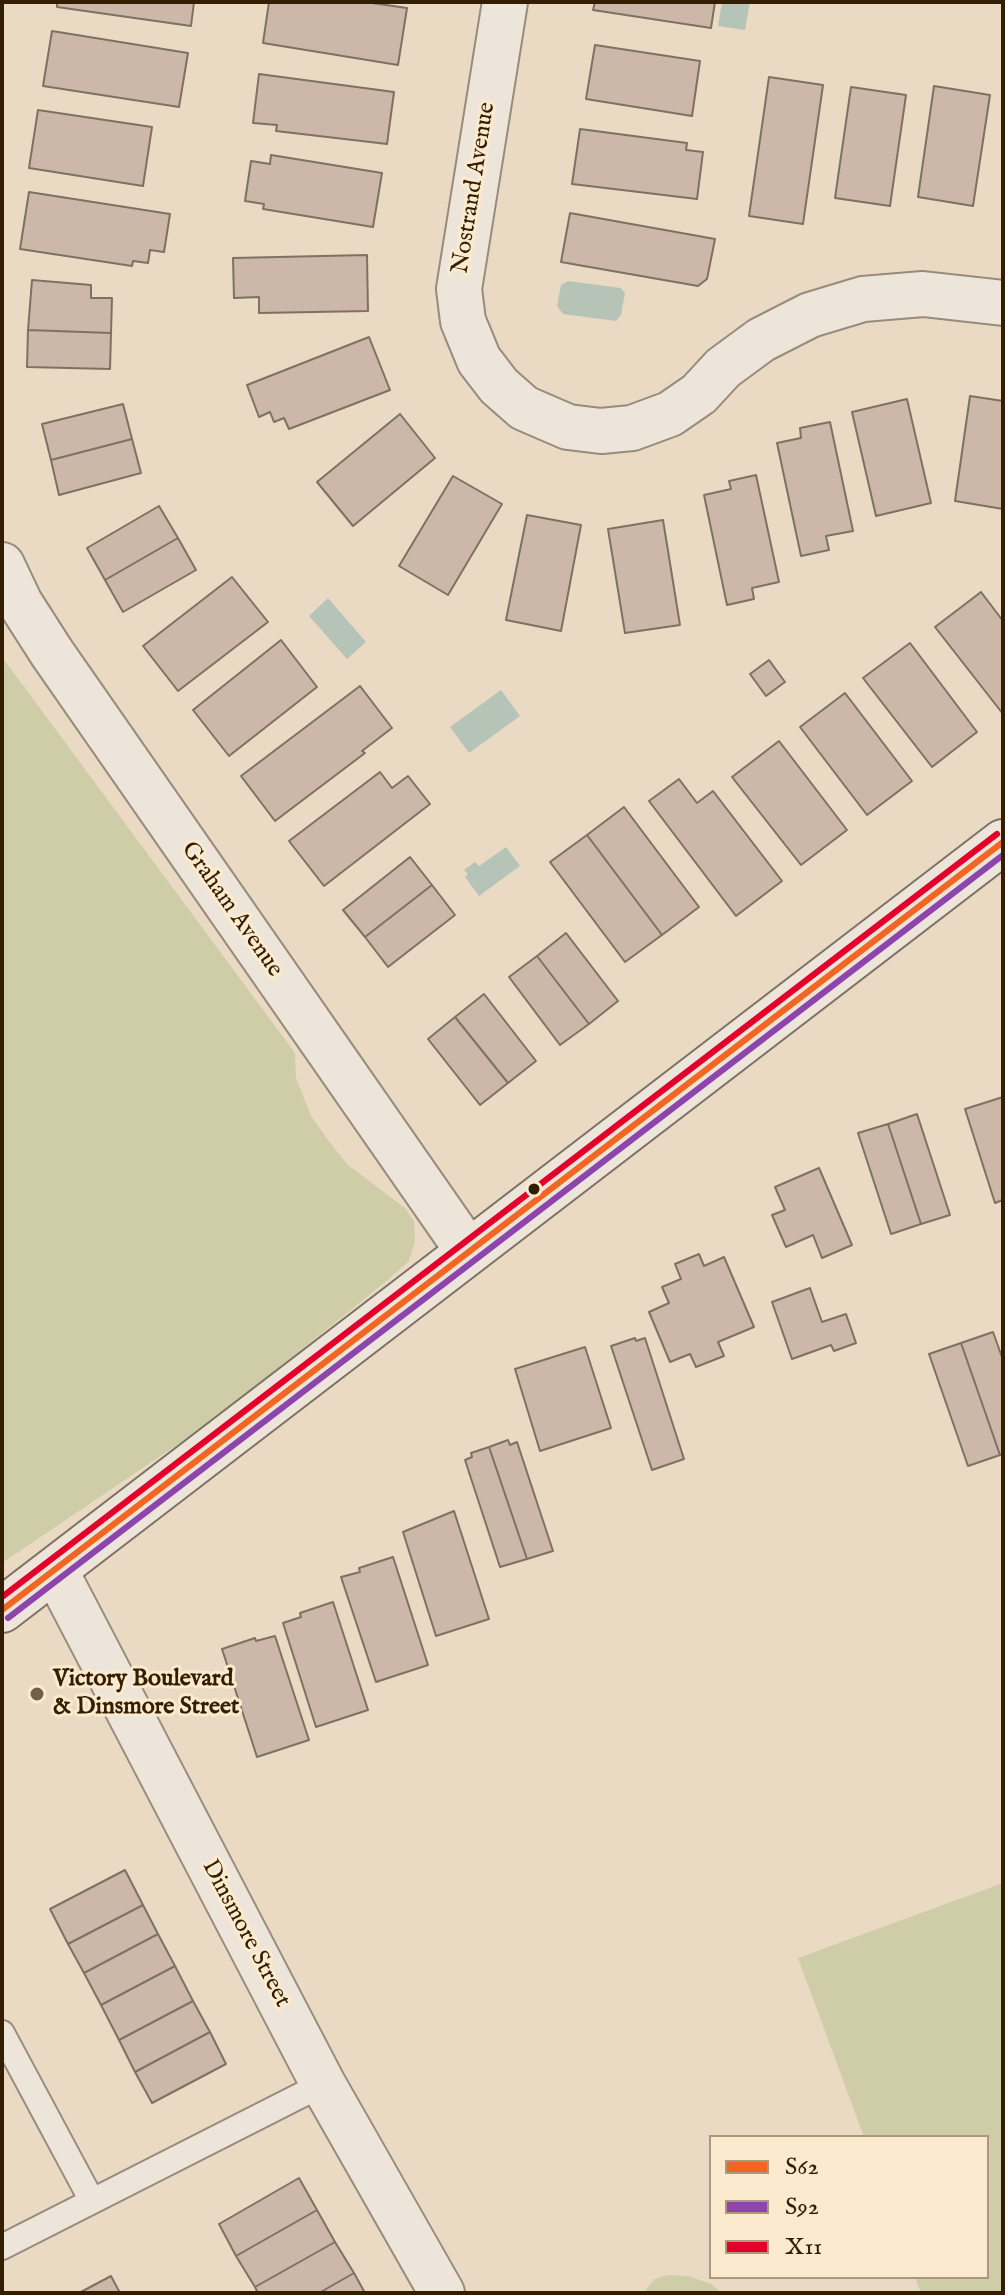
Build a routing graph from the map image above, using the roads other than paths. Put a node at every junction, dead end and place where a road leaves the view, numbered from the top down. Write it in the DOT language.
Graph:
graph roads {
  1 [pos="505,2"];
  2 [pos="1003,303"];
  3 [pos="2,565"];
  4 [pos="1003,842"];
  5 [pos="468,1251"];
  6 [pos="55,1570"];
  7 [pos="2,1610"];
  8 [pos="2,2033"];
  9 [pos="323,2084"];
  10 [pos="92,2201"];
  11 [pos="2,2247"];
  12 [pos="442,2293"];
  1 -- 2 [label="street, Nostrand Avenue"];
  3 -- 5 [label="street, Graham Avenue"];
  4 -- 5 [label="street"];
  5 -- 6 [label="street"];
  6 -- 7 [label="street"];
  6 -- 9 [label="street, Dinsmore Street"];
  8 -- 10 [label="lane"];
  9 -- 10 [label="lane"];
  9 -- 12 [label="street, Dinsmore Street"];
  10 -- 11 [label="lane"];
}
